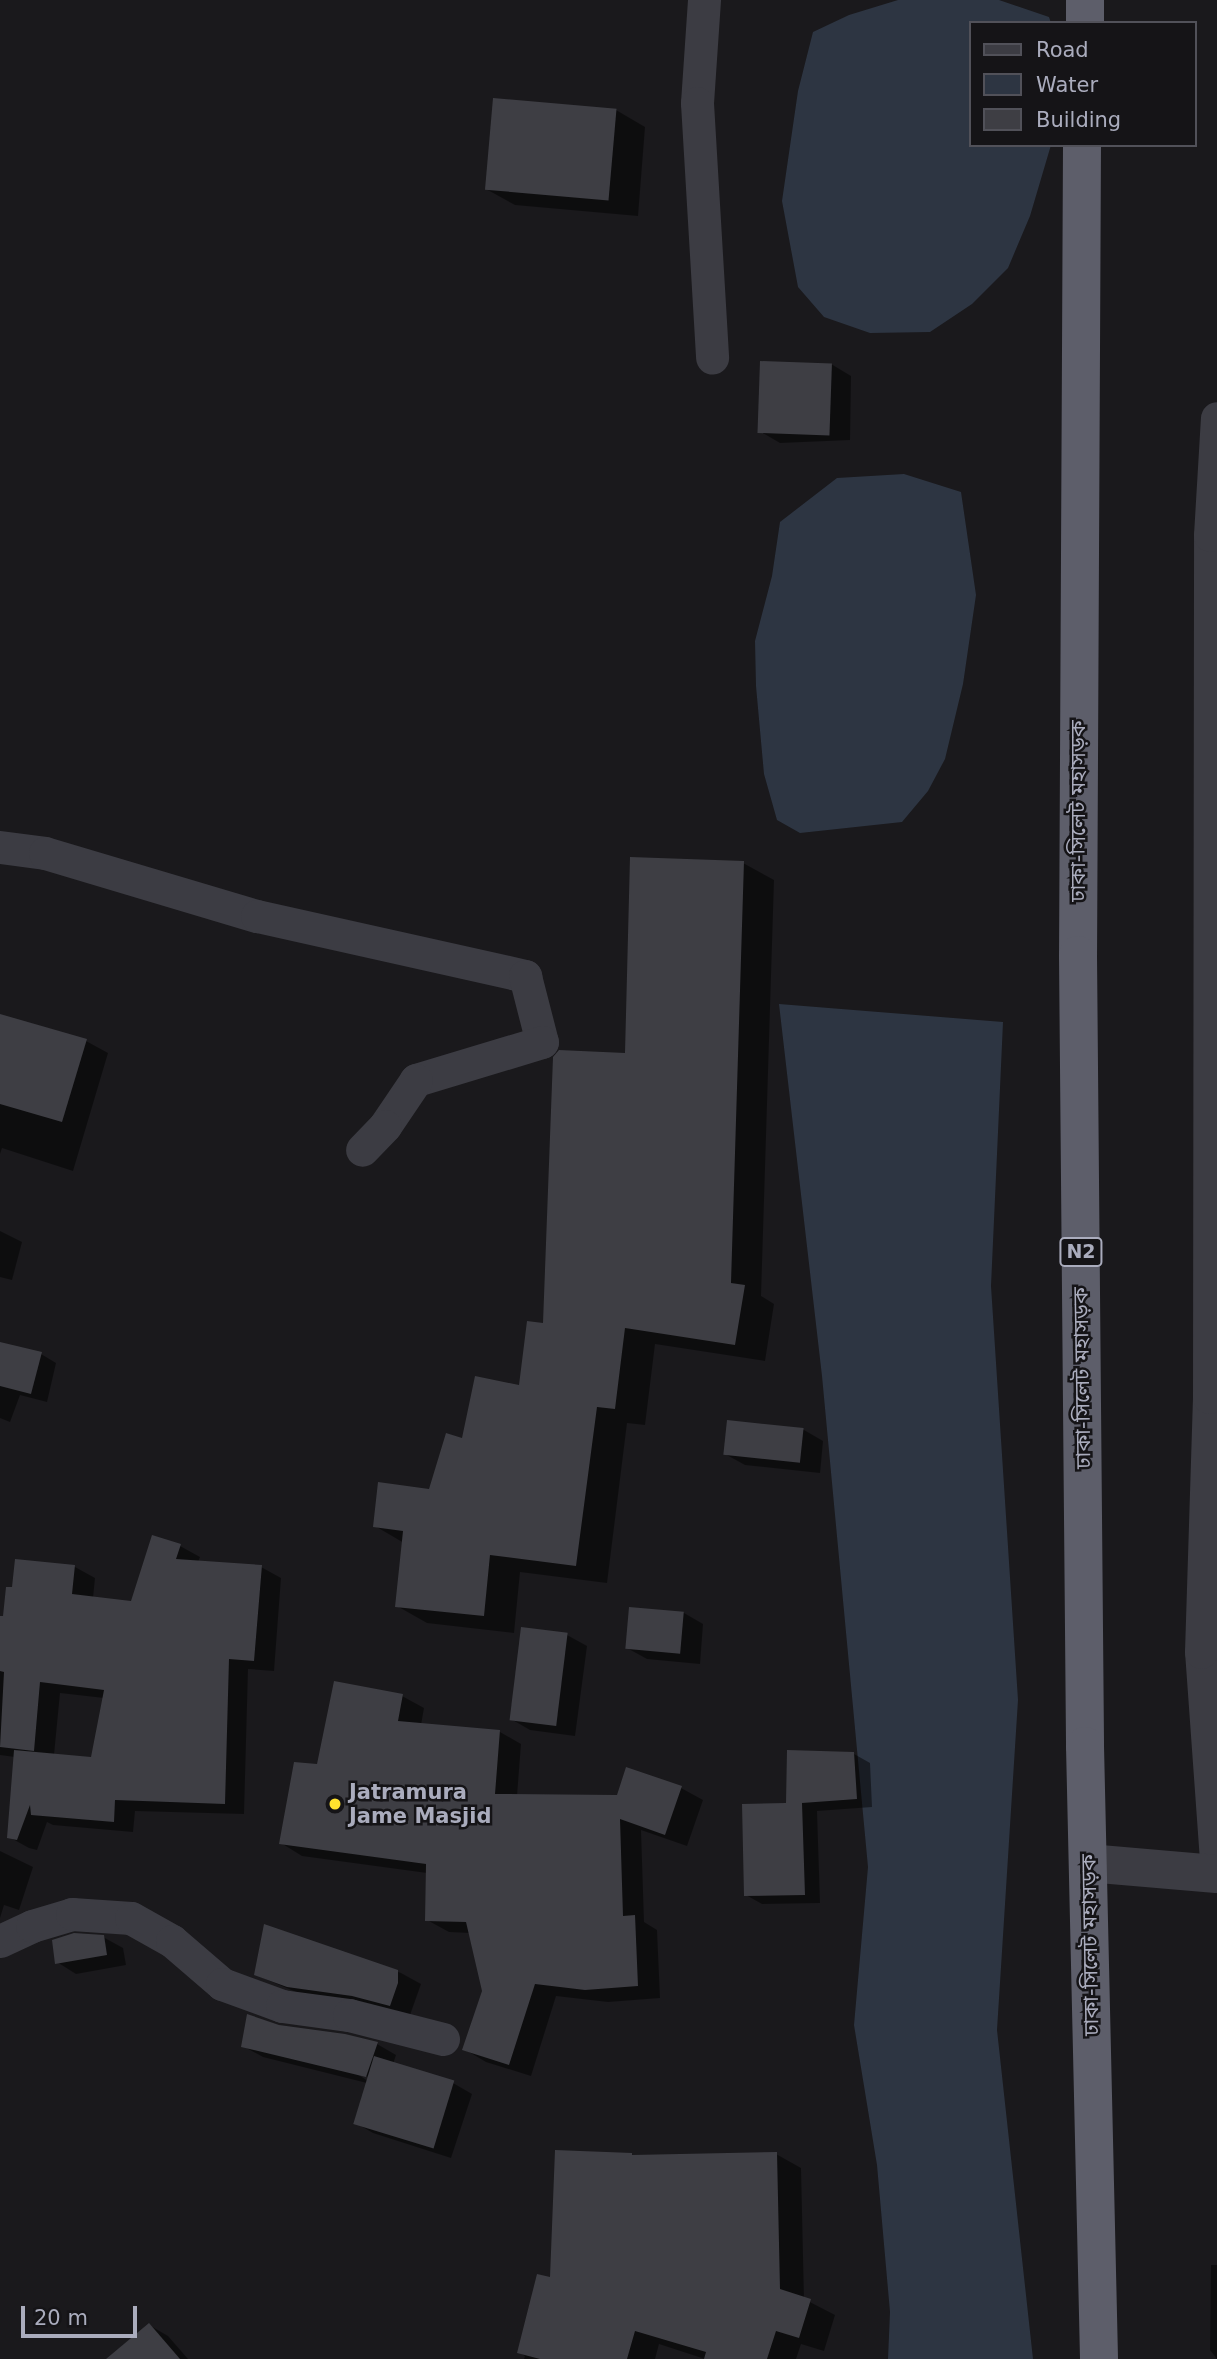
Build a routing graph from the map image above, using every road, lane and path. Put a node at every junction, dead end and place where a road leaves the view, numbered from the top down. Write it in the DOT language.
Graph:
graph roads {
  1 [pos="704,0"];
  2 [pos="1085,0"];
  3 [pos="1085,21"];
  4 [pos="1082,147"];
  5 [pos="712,358"];
  6 [pos="1217,418"];
  7 [pos="0,847"];
  8 [pos="362,1150"];
  9 [pos="1088,1863"];
  10 [pos="1217,1874"];
  11 [pos="0,1941"];
  12 [pos="443,2039"];
  13 [pos="1099,2359"];
  1 -- 5 [label="street"];
  2 -- 3 [label="highway"];
  4 -- 9 [label="highway, ঢাকা-সিলেট মহাসড়ক / N2"];
  6 -- 10 [label="street"];
  7 -- 8 [label="street"];
  9 -- 10 [label="street"];
  9 -- 13 [label="highway, ঢাকা-সিলেট মহাসড়ক / N2"];
  11 -- 12 [label="street"];
}
